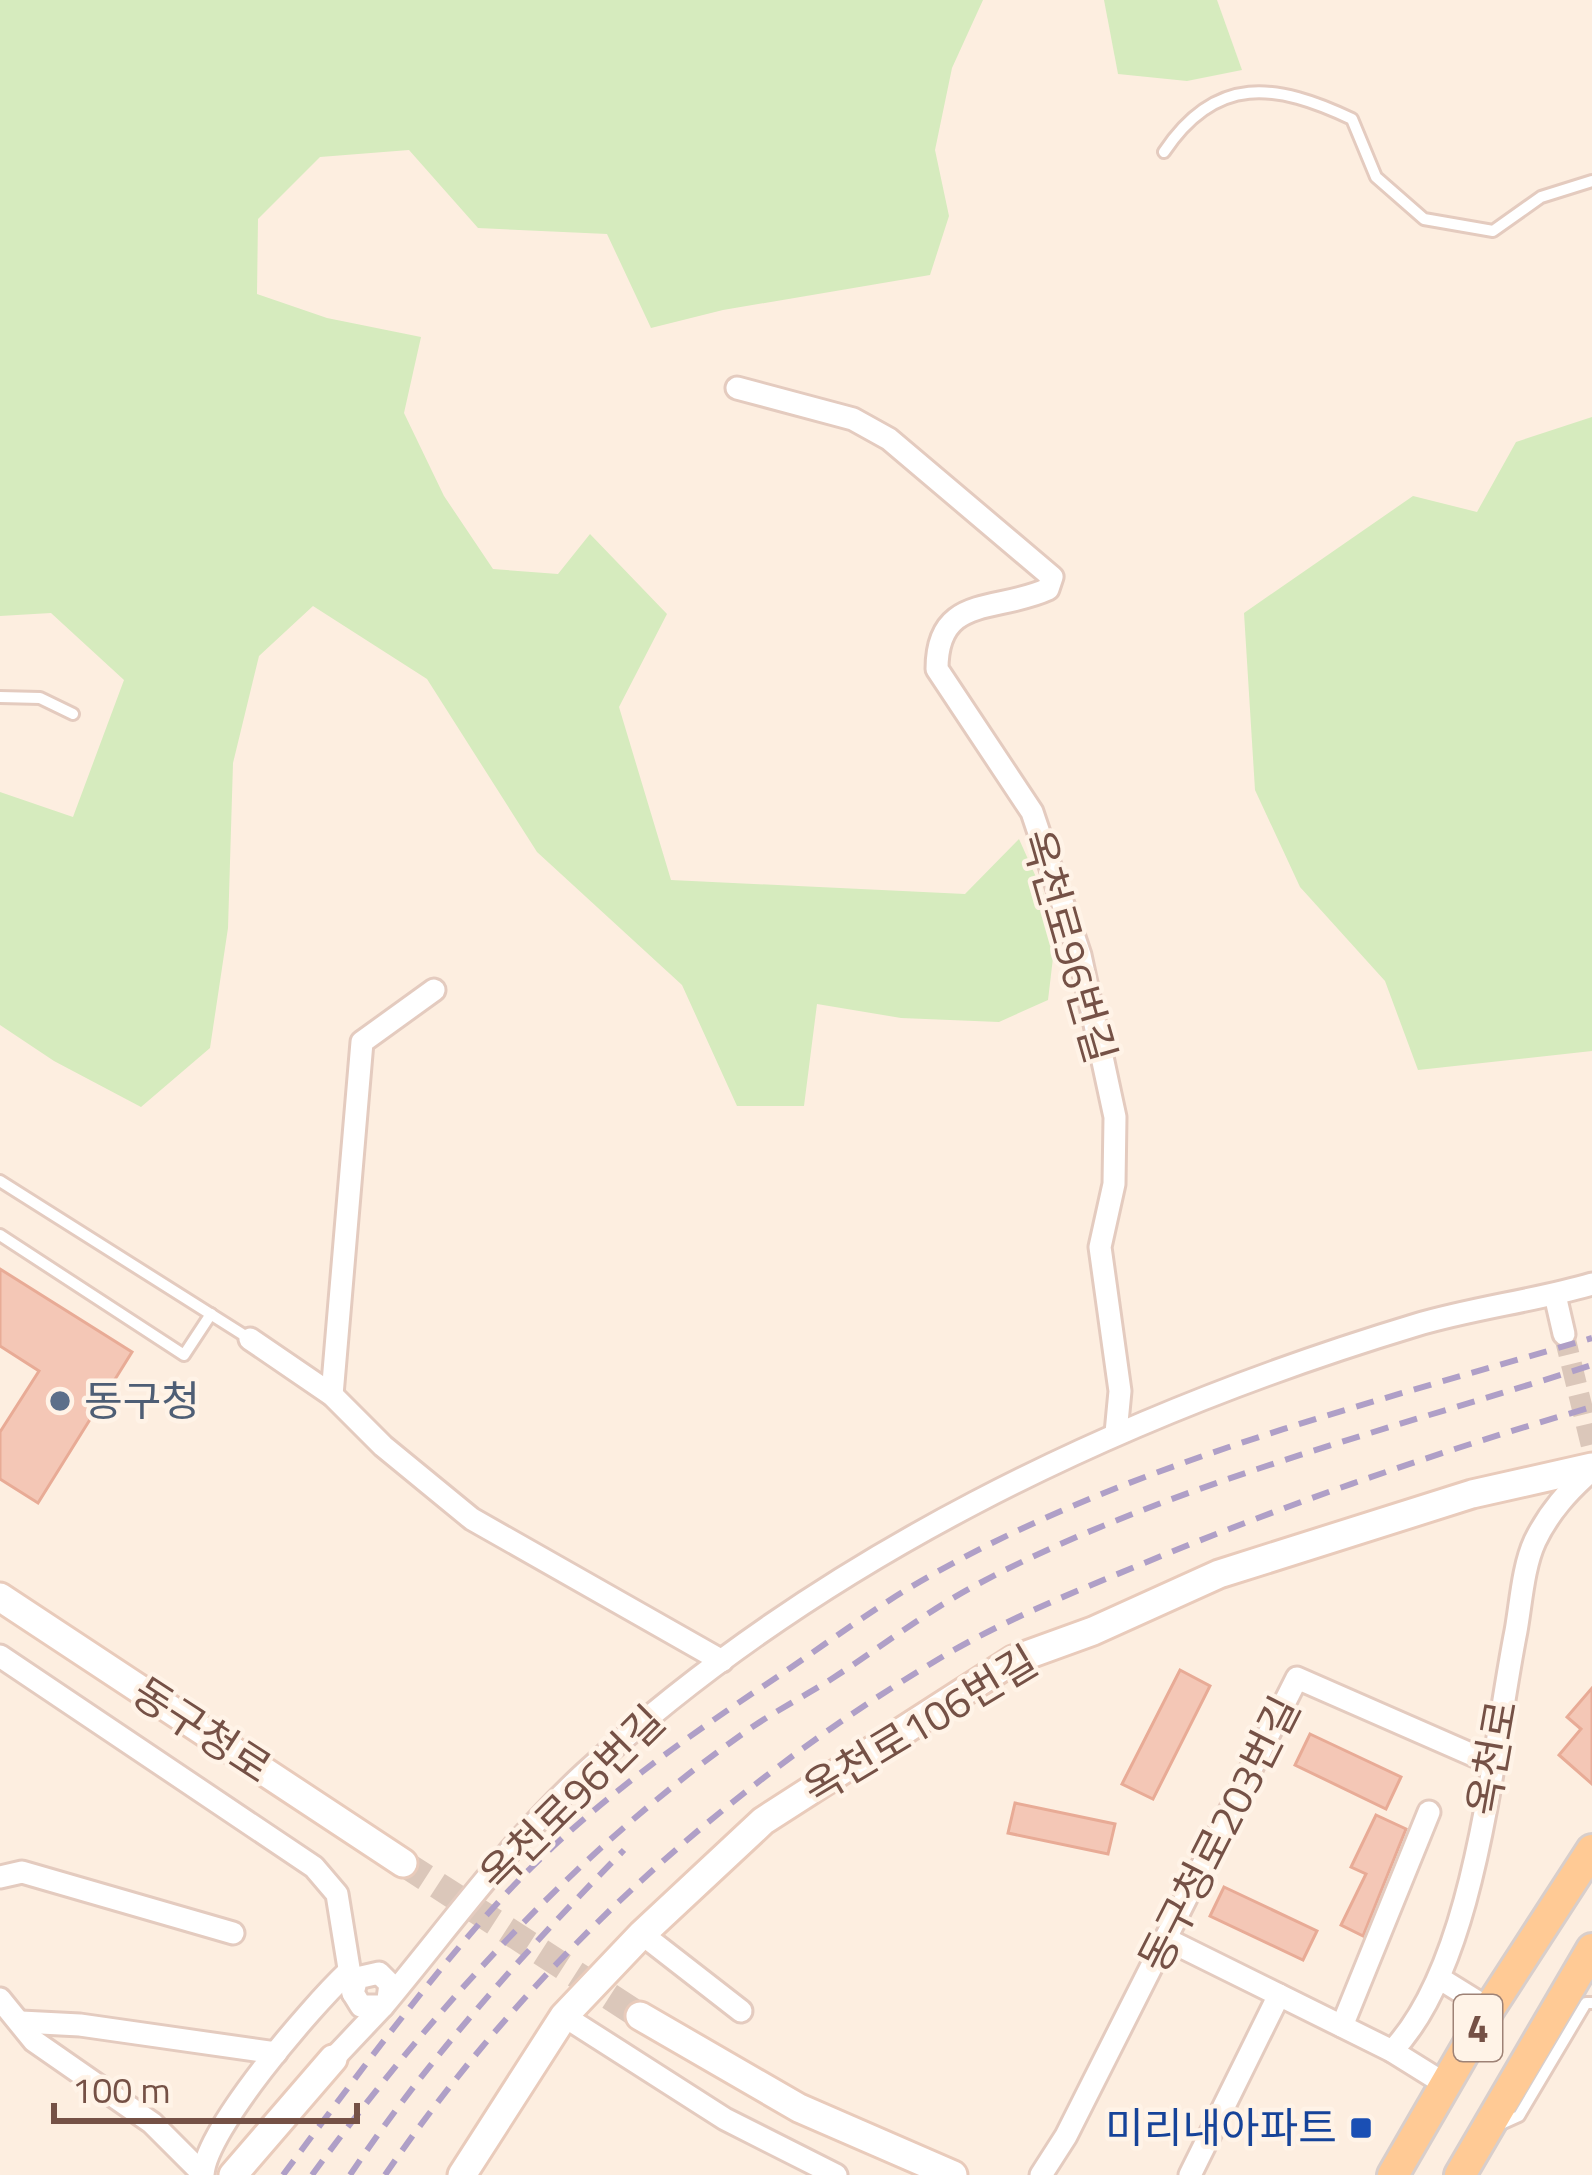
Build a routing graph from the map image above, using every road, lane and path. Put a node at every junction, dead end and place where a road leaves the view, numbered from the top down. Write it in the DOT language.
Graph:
graph roads {
  1 [pos="1164,152"];
  2 [pos="1592,181"];
  3 [pos="736,388"];
  4 [pos="0,697"];
  5 [pos="73,714"];
  6 [pos="434,990"];
  7 [pos="0,1181"];
  8 [pos="0,1235"];
  9 [pos="1592,1284"];
  10 [pos="1555,1295"];
  11 [pos="211,1314"];
  12 [pos="1564,1334"];
  13 [pos="250,1339"];
  14 [pos="332,1395"];
  15 [pos="1116,1433"];
  16 [pos="1592,1468"];
  17 [pos="0,1597"];
  18 [pos="0,1656"];
  19 [pos="722,1661"];
  20 [pos="1491,1763"];
  21 [pos="1429,1812"];
  22 [pos="1592,1850"];
  23 [pos="404,1863"];
  24 [pos="0,1877"];
  25 [pos="233,1934"];
  26 [pos="641,1934"];
  27 [pos="1166,1940"];
  28 [pos="345,1944"];
  29 [pos="1592,1949"];
  30 [pos="417,1964"];
  31 [pos="375,1972"];
  32 [pos="1439,1978"];
  33 [pos="352,1989"];
  34 [pos="1279,1995"];
  35 [pos="0,2000"];
  36 [pos="1590,2000"];
  37 [pos="386,2002"];
  38 [pos="1489,2008"];
  39 [pos="741,2011"];
  40 [pos="564,2016"];
  41 [pos="640,2016"];
  42 [pos="21,2022"];
  43 [pos="1342,2026"];
  44 [pos="1392,2050"];
  45 [pos="276,2053"];
  46 [pos="333,2060"];
  47 [pos="1445,2084"];
  48 [pos="1483,2132"];
  49 [pos="202,2173"];
  50 [pos="233,2175"];
  51 [pos="462,2175"];
  52 [pos="836,2175"];
  53 [pos="953,2175"];
  54 [pos="1041,2175"];
  55 [pos="1190,2175"];
  56 [pos="1393,2175"];
  57 [pos="1460,2175"];
  1 -- 2 [label="lane"];
  3 -- 15 [label="street, 옥천로96번길"];
  4 -- 5 [label="lane"];
  6 -- 14 [label="street"];
  7 -- 11 [label="lane"];
  8 -- 11 [label="lane"];
  9 -- 10 [label="street, 옥천로96번길"];
  10 -- 12 [label="street"];
  10 -- 15 [label="street, 옥천로96번길"];
  11 -- 13 [label="lane"];
  13 -- 14 [label="street"];
  14 -- 19 [label="street"];
  15 -- 19 [label="street, 옥천로96번길"];
  16 -- 20 [label="street, 옥천로"];
  16 -- 26 [label="street, 옥천로106번길"];
  17 -- 23 [label="street, 동구청로"];
  18 -- 28 [label="street"];
  19 -- 30 [label="street, 옥천로96번길"];
  20 -- 27 [label="street, 동구청로203번길"];
  20 -- 32 [label="street, 옥천로"];
  21 -- 43 [label="street"];
  22 -- 38 [label="main road, 4"];
  24 -- 25 [label="street"];
  26 -- 39 [label="street"];
  26 -- 40 [label="street, 옥천로106번길"];
  27 -- 34 [label="street"];
  27 -- 54 [label="street, 동구청로203번길"];
  28 -- 31 [label="street"];
  28 -- 33 [label="street"];
  29 -- 48 [label="main road, 4"];
  30 -- 31 [label="street"];
  30 -- 37 [label="street, 옥천로96번길"];
  31 -- 33 [label="street"];
  31 -- 37 [label="street"];
  32 -- 38 [label="street"];
  32 -- 44 [label="street, 옥천로"];
  33 -- 37 [label="street"];
  33 -- 45 [label="street"];
  33 -- 46 [label="street"];
  34 -- 43 [label="street"];
  34 -- 55 [label="street"];
  35 -- 42 [label="street"];
  36 -- 48 [label="lane"];
  37 -- 46 [label="street, 옥천로96번길"];
  38 -- 47 [label="main road, 4"];
  40 -- 51 [label="street, 옥천로106번길"];
  40 -- 52 [label="street"];
  41 -- 53 [label="street"];
  42 -- 45 [label="street"];
  42 -- 49 [label="street"];
  43 -- 44 [label="street"];
  44 -- 47 [label="street"];
  45 -- 49 [label="street"];
  46 -- 50 [label="street"];
  47 -- 56 [label="main road, 4"];
  48 -- 57 [label="main road, 4"];
}
